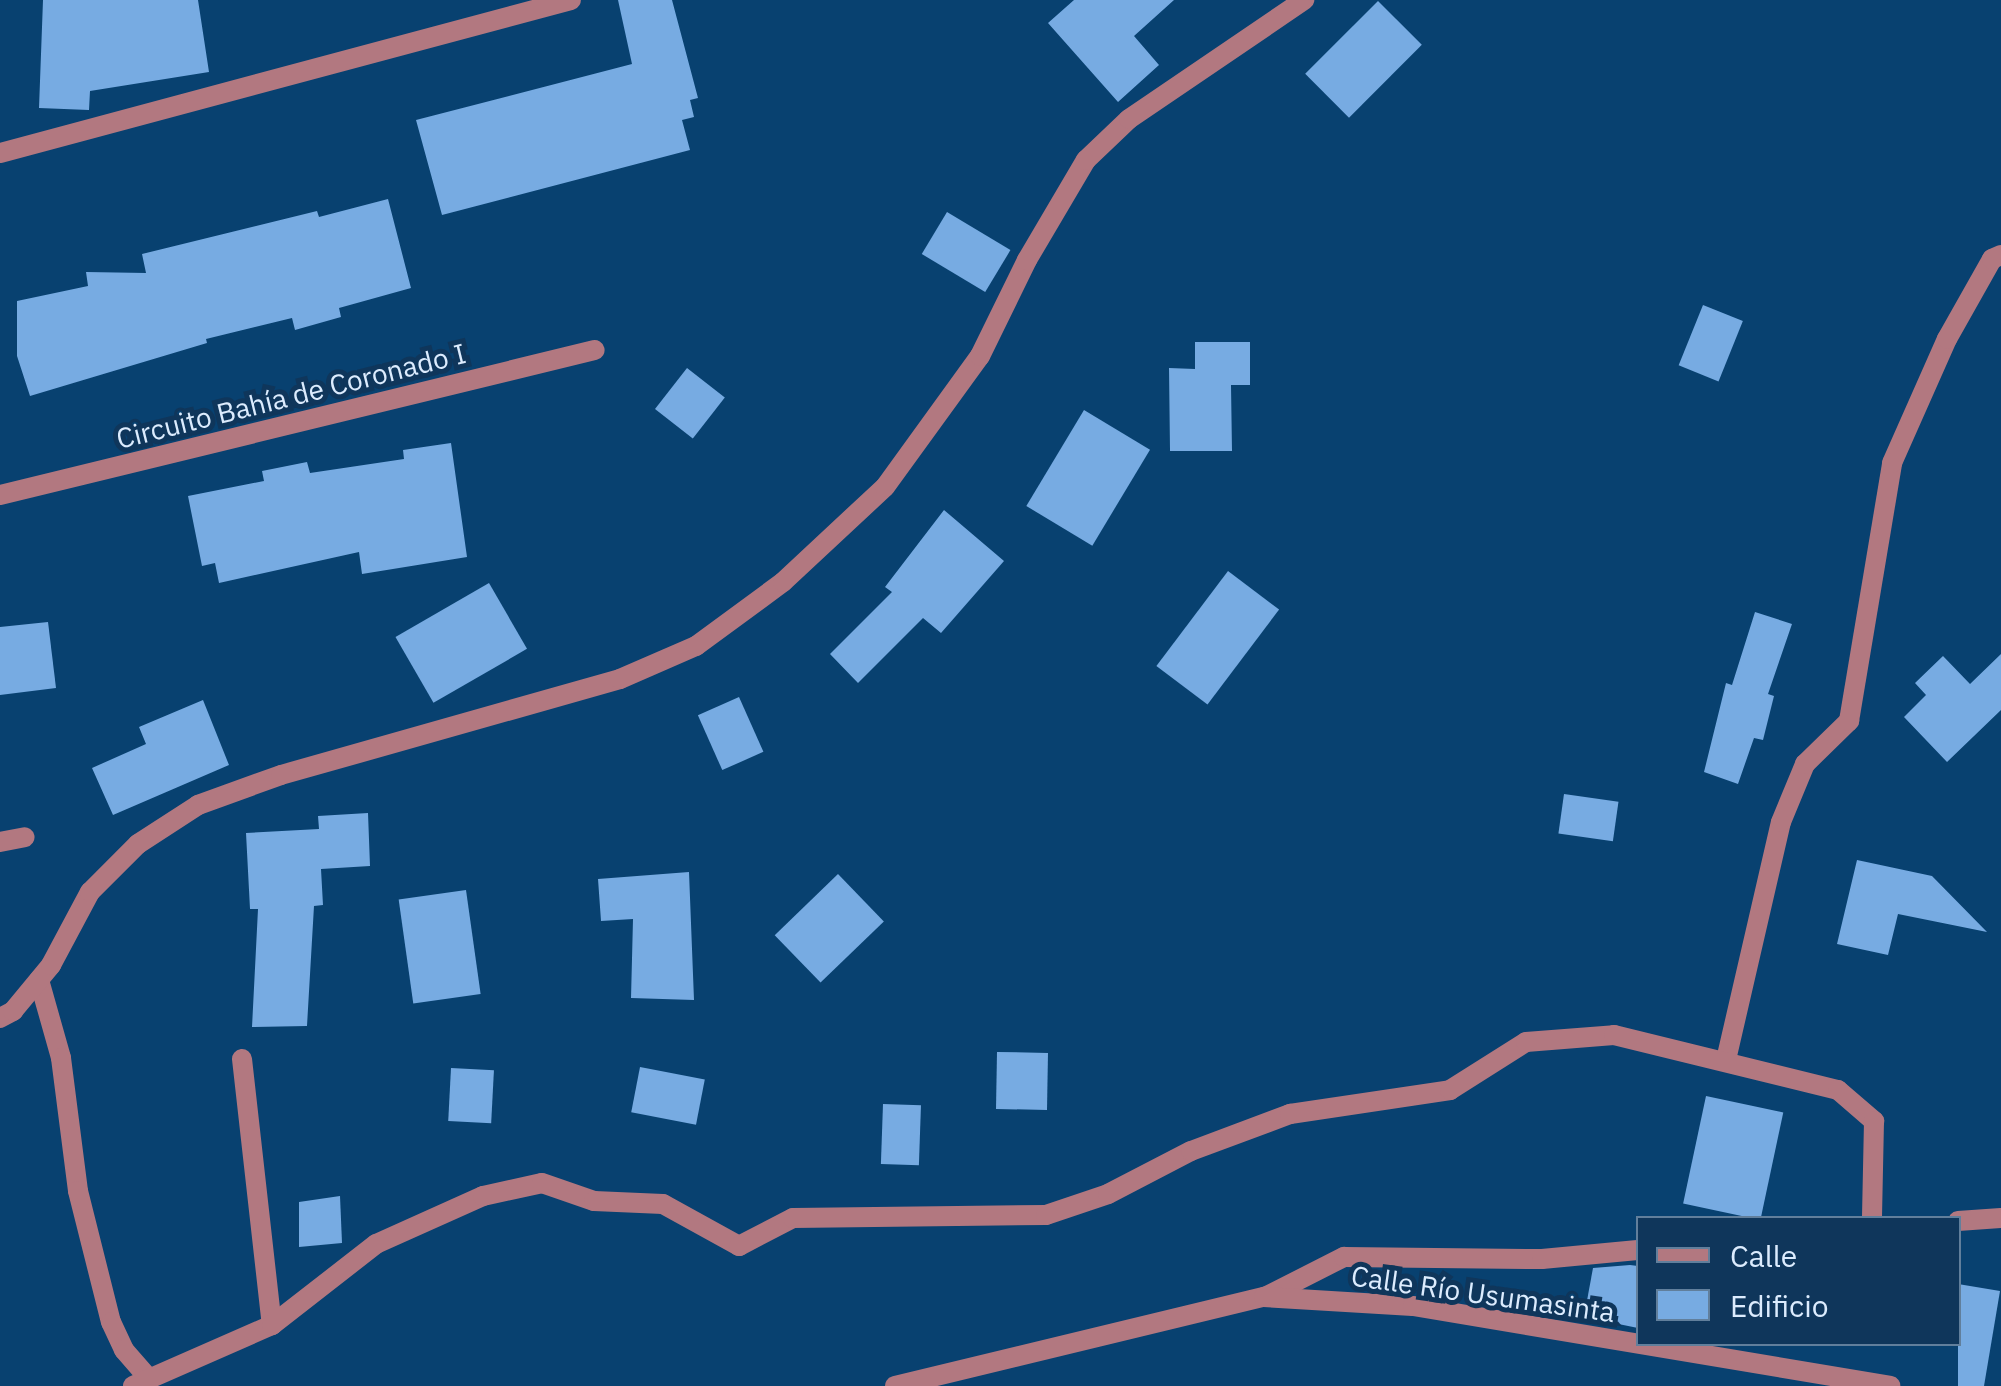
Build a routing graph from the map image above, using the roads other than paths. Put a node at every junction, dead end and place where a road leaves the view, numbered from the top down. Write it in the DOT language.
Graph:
graph roads {
  1 [pos="570,0"];
  2 [pos="1304,0"];
  3 [pos="0,153"];
  4 [pos="2001,255"];
  5 [pos="595,350"];
  6 [pos="0,496"];
  7 [pos="25,836"];
  8 [pos="0,842"];
  9 [pos="39,980"];
  10 [pos="0,1018"];
  11 [pos="242,1060"];
  12 [pos="1726,1060"];
  13 [pos="1872,1216"];
  14 [pos="2001,1218"];
  15 [pos="1961,1221"];
  16 [pos="1636,1250"];
  17 [pos="1264,1297"];
  18 [pos="272,1325"];
  19 [pos="1636,1343"];
  20 [pos="1652,1346"];
  21 [pos="141,1382"];
  22 [pos="895,1386"];
  23 [pos="1890,1386"];
  1 -- 3 [label="street"];
  2 -- 9 [label="street"];
  4 -- 12 [label="street"];
  5 -- 6 [label="street, Circuito Bahía de Coronado I"];
  7 -- 8 [label="street"];
  9 -- 10 [label="street"];
  9 -- 21 [label="street"];
  11 -- 18 [label="street"];
  12 -- 13 [label="street"];
  12 -- 18 [label="street"];
  14 -- 15 [label="street"];
  16 -- 17 [label="street"];
  17 -- 19 [label="street, Calle Río Usumasinta"];
  17 -- 22 [label="street, Calle Río Usumasinta"];
  18 -- 21 [label="street"];
  20 -- 23 [label="street, Calle Río Usumasinta"];
}
